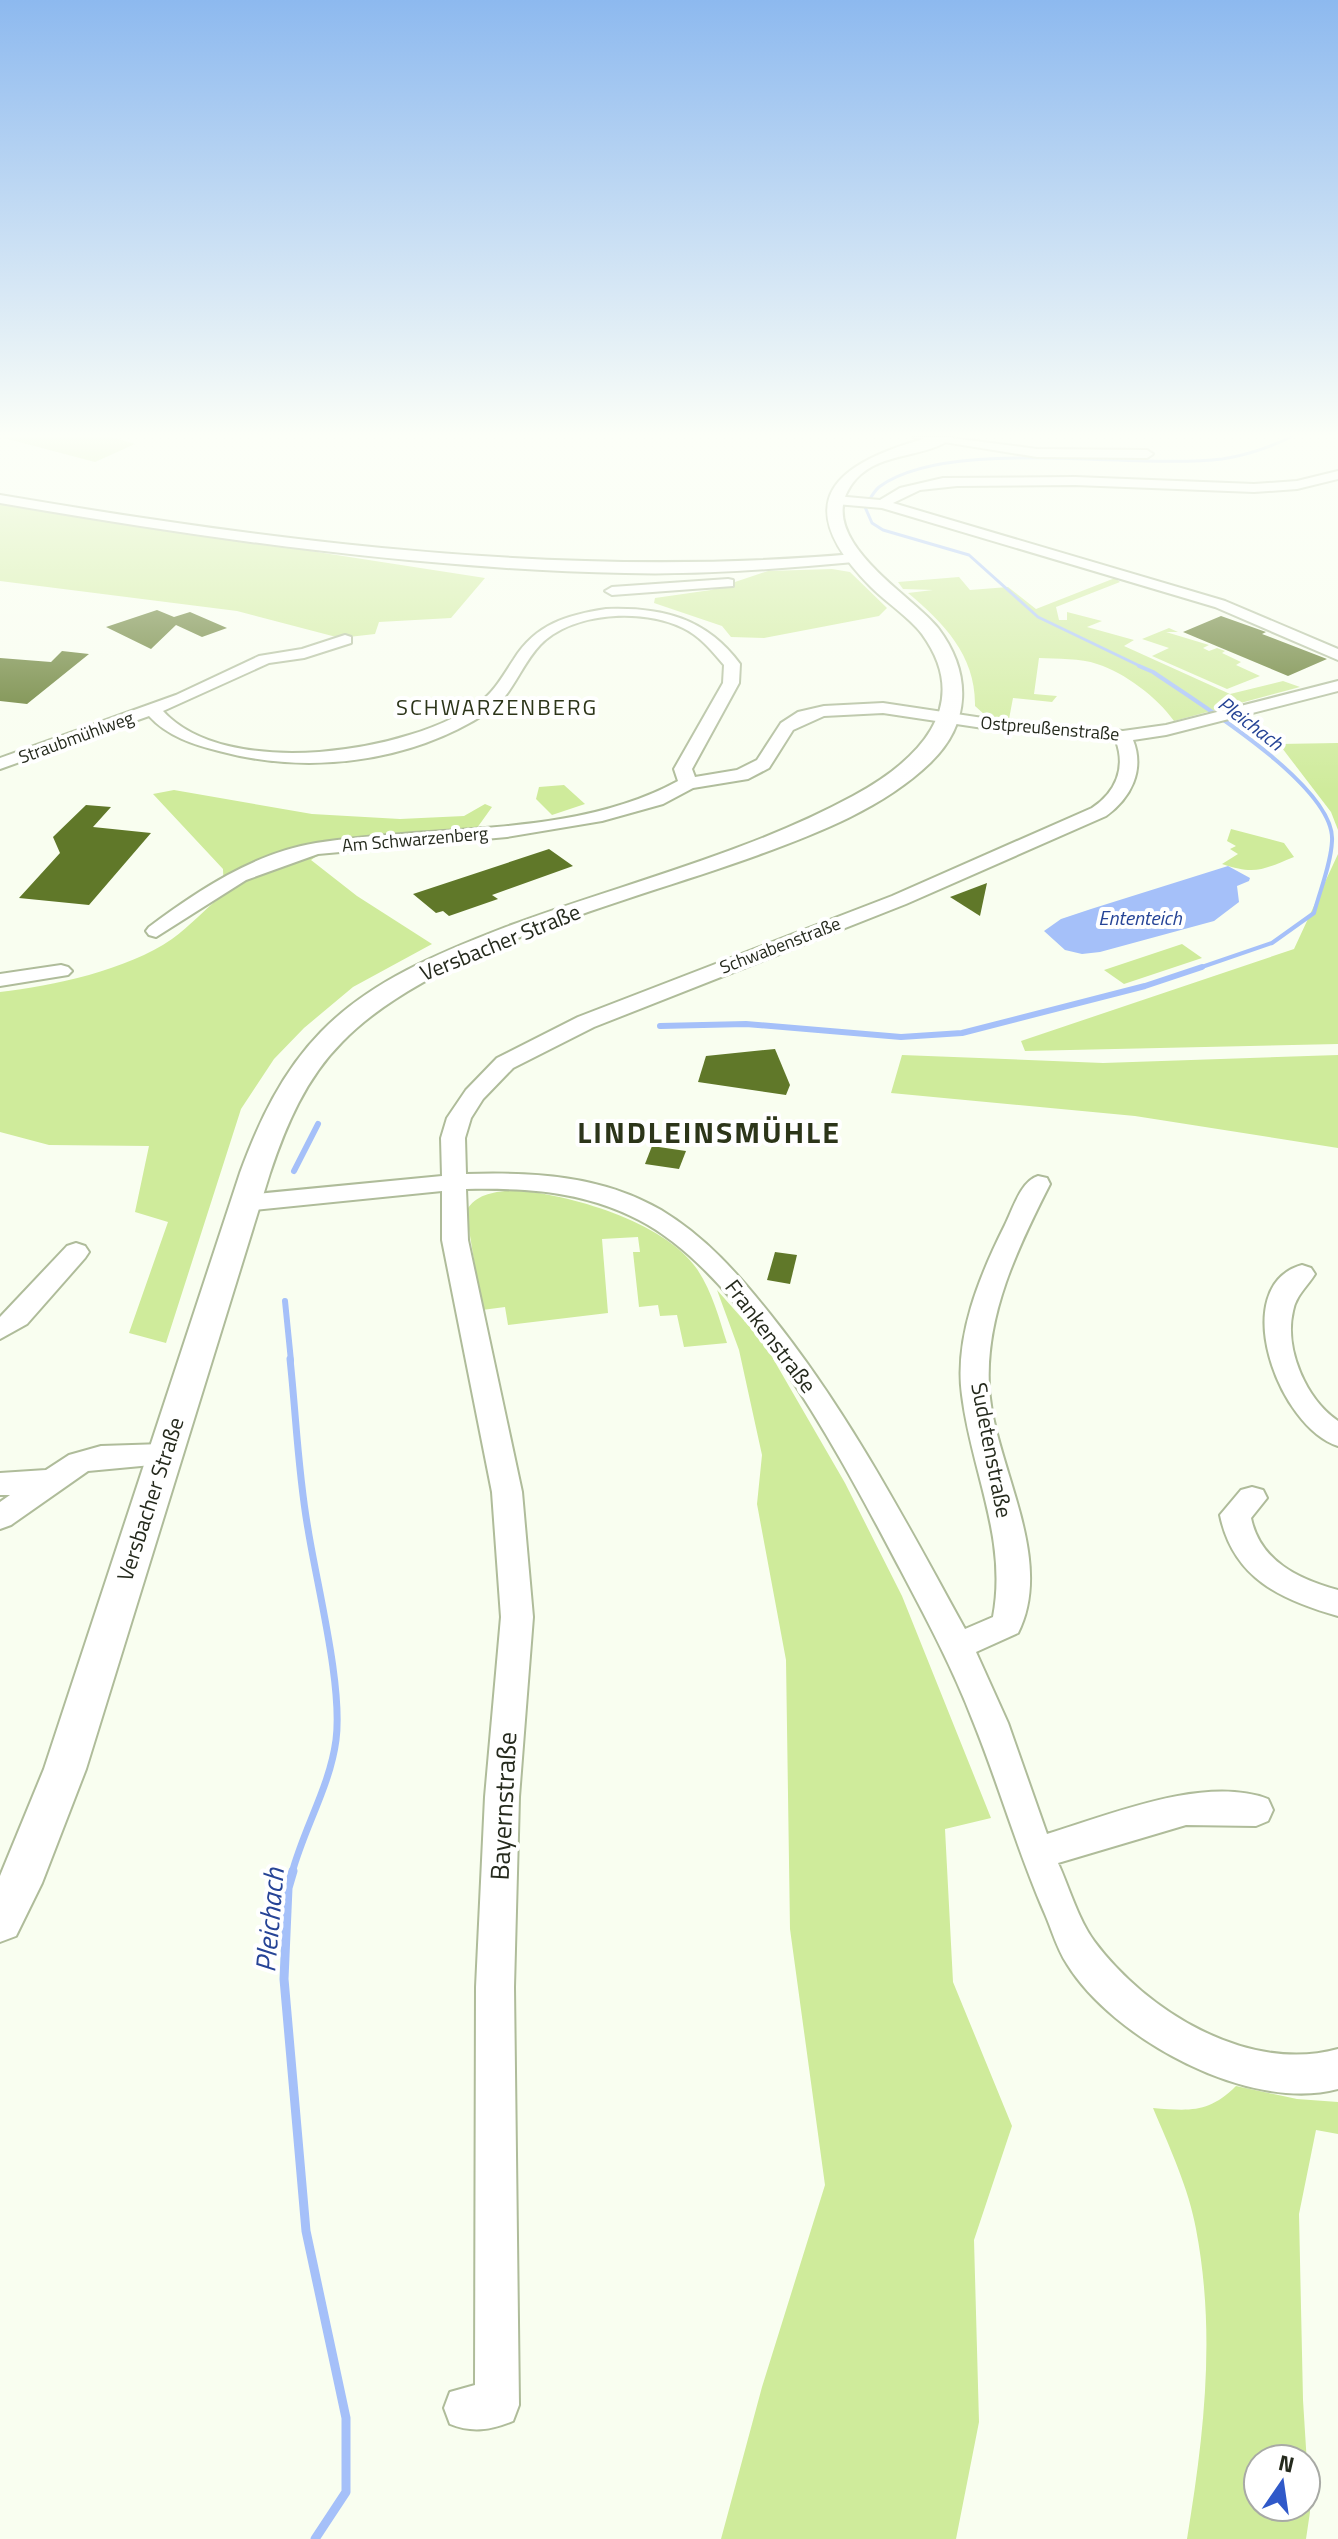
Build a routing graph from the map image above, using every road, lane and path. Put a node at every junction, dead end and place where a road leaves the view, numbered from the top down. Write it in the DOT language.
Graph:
graph roads {
  1 [pos="426,555"];
  2 [pos="1054,555"];
  3 [pos="854,558"];
  4 [pos="754,567"];
  5 [pos="612,591"];
  6 [pos="345,640"];
  7 [pos="1335,654"];
  8 [pos="1338,686"];
  9 [pos="152,710"];
  10 [pos="949,718"];
  11 [pos="1123,736"];
  12 [pos="0,764"];
  13 [pos="688,783"];
  14 [pos="156,931"];
  15 [pos="61,971"];
  16 [pos="0,980"];
  17 [pos="455,1182"];
  18 [pos="1038,1184"];
  19 [pos="245,1203"];
  20 [pos="76,1252"];
  21 [pos="1302,1274"];
  22 [pos="0,1330"];
  23 [pos="1338,1435"];
  24 [pos="163,1455"];
  25 [pos="55,1481"];
  26 [pos="0,1484"];
  27 [pos="1252,1498"];
  28 [pos="0,1517"];
  29 [pos="1338,1603"];
  30 [pos="957,1645"];
  31 [pos="1256,1810"];
  32 [pos="1036,1853"];
  33 [pos="0,1921"];
  34 [pos="1338,2069"];
  35 [pos="466,2408"];
  1 -- 4 [label="street"];
  2 -- 7 [label="street"];
  3 -- 4 [label="street"];
  3 -- 10 [label="main road, Versbacher Straße"];
  4 -- 5 [label="street"];
  6 -- 9 [label="street"];
  8 -- 11 [label="street, Ostpreußenstraße"];
  9 -- 12 [label="street, Straubmühlweg"];
  9 -- 13 [label="street"];
  10 -- 11 [label="street, Ostpreußenstraße"];
  10 -- 13 [label="street, Am Schwarzenberg"];
  10 -- 19 [label="main road, Versbacher Straße"];
  11 -- 17 [label="street, Schwabenstraße"];
  13 -- 14 [label="street, Am Schwarzenberg"];
  15 -- 16 [label="street"];
  17 -- 19 [label="street, Frankenstraße"];
  17 -- 30 [label="street, Frankenstraße"];
  17 -- 35 [label="street, Bayernstraße"];
  18 -- 30 [label="street, Sudetenstraße"];
  19 -- 24 [label="main road, Versbacher Straße"];
  20 -- 22 [label="street"];
  21 -- 23 [label="street"];
  24 -- 25 [label="street"];
  24 -- 33 [label="main road, Versbacher Straße"];
  25 -- 26 [label="street"];
  25 -- 28 [label="street"];
  27 -- 29 [label="street"];
  30 -- 32 [label="street, Frankenstraße"];
  31 -- 32 [label="street"];
  32 -- 34 [label="street, Frankenstraße"];
}
